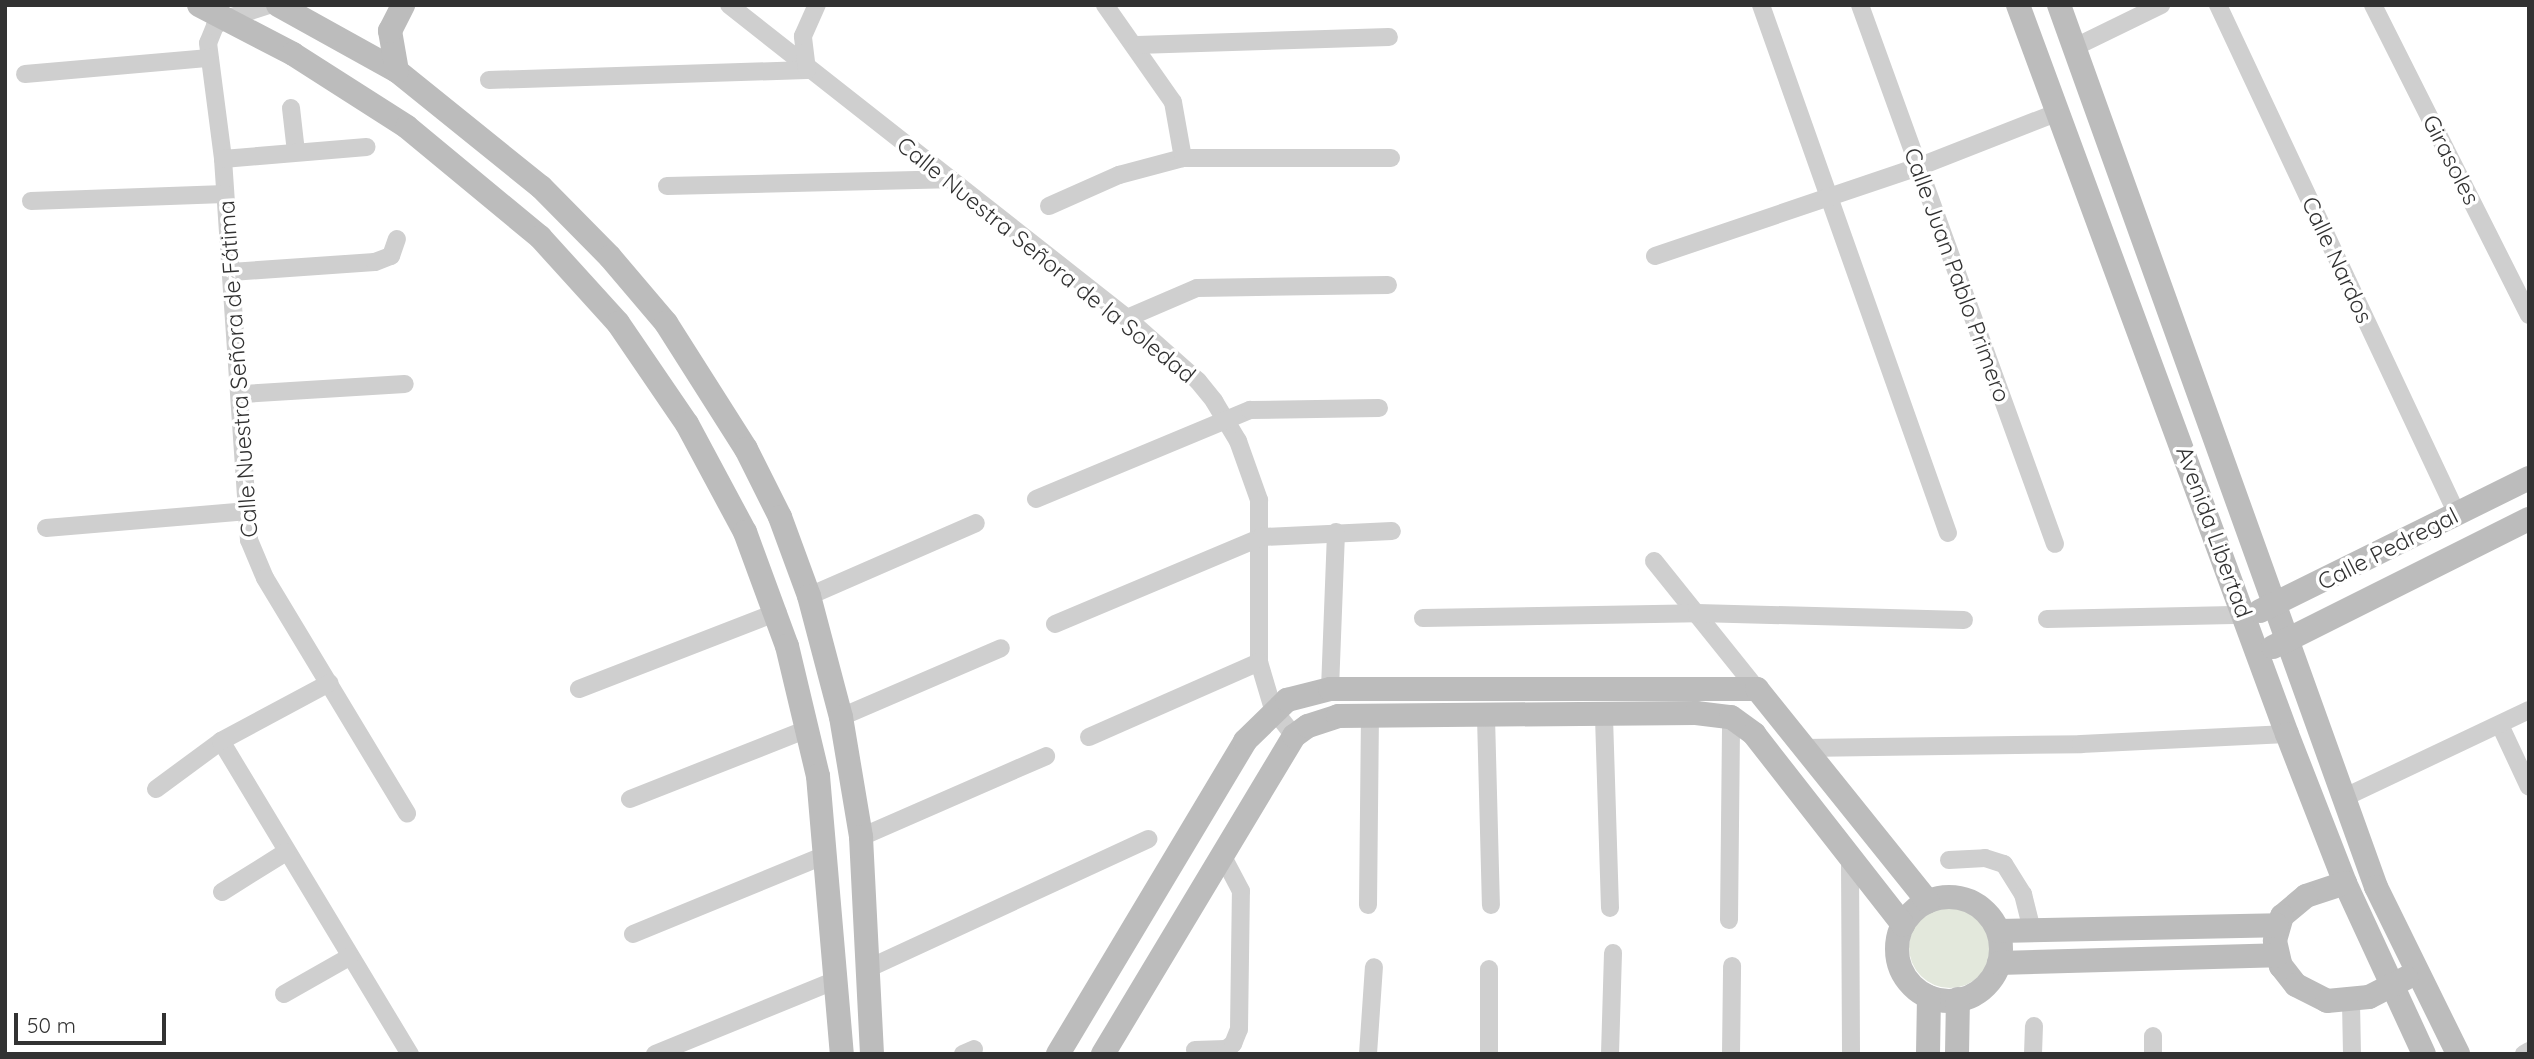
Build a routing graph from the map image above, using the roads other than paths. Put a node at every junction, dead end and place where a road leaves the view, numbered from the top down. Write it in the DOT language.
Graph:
graph roads {
  1 [pos="199,5"];
  2 [pos="269,5"];
  3 [pos="278,5"];
  4 [pos="403,5"];
  5 [pos="729,5"];
  6 [pos="817,5"];
  7 [pos="1105,5"];
  8 [pos="1761,5"];
  9 [pos="1860,5"];
  10 [pos="2018,5"];
  11 [pos="2059,5"];
  12 [pos="2161,5"];
  13 [pos="2218,5"];
  14 [pos="2372,5"];
  15 [pos="226,19"];
  16 [pos="1389,37"];
  17 [pos="1137,45"];
  18 [pos="2075,47"];
  19 [pos="209,58"];
  20 [pos="807,69"];
  21 [pos="397,71"];
  22 [pos="26,74"];
  23 [pos="489,80"];
  24 [pos="291,108"];
  25 [pos="2058,112"];
  26 [pos="367,147"];
  27 [pos="296,152"];
  28 [pos="1183,158"];
  29 [pos="1391,158"];
  30 [pos="223,159"];
  31 [pos="519,167"];
  32 [pos="1917,167"];
  33 [pos="947,179"];
  34 [pos="667,187"];
  35 [pos="225,194"];
  36 [pos="1832,196"];
  37 [pos="495,198"];
  38 [pos="31,201"];
  39 [pos="1049,206"];
  40 [pos="397,239"];
  41 [pos="1655,256"];
  42 [pos="231,272"];
  43 [pos="1388,285"];
  44 [pos="2529,315"];
  45 [pos="1126,318"];
  46 [pos="405,384"];
  47 [pos="242,394"];
  48 [pos="1380,408"];
  49 [pos="1226,418"];
  50 [pos="2529,478"];
  51 [pos="1036,499"];
  52 [pos="248,511"];
  53 [pos="2457,514"];
  54 [pos="2529,519"];
  55 [pos="976,523"];
  56 [pos="46,528"];
  57 [pos="1392,531"];
  58 [pos="1336,532"];
  59 [pos="1948,534"];
  60 [pos="1262,537"];
  61 [pos="2055,544"];
  62 [pos="1654,561"];
  63 [pos="808,596"];
  64 [pos="2273,607"];
  65 [pos="778,612"];
  66 [pos="1697,612"];
  67 [pos="2245,615"];
  68 [pos="1423,618"];
  69 [pos="2047,619"];
  70 [pos="1964,620"];
  71 [pos="1055,624"];
  72 [pos="2287,641"];
  73 [pos="1001,648"];
  74 [pos="2259,653"];
  75 [pos="1259,662"];
  76 [pos="329,683"];
  77 [pos="579,689"];
  78 [pos="1330,689"];
  79 [pos="1757,689"];
  80 [pos="1273,709"];
  81 [pos="2529,710"];
  82 [pos="1370,717"];
  83 [pos="1486,717"];
  84 [pos="1604,717"];
  85 [pos="1731,717"];
  86 [pos="841,718"];
  87 [pos="2500,725"];
  88 [pos="807,729"];
  89 [pos="2287,734"];
  90 [pos="1294,736"];
  91 [pos="1089,737"];
  92 [pos="221,741"];
  93 [pos="1804,748"];
  94 [pos="1046,756"];
  95 [pos="2529,787"];
  96 [pos="156,789"];
  97 [pos="2343,798"];
  98 [pos="630,799"];
  99 [pos="407,813"];
  100 [pos="861,837"];
  101 [pos="1148,839"];
  102 [pos="286,852"];
  103 [pos="826,855"];
  104 [pos="1222,855"];
  105 [pos="1850,860"];
  106 [pos="1949,860"];
  107 [pos="2345,883"];
  108 [pos="222,892"];
  109 [pos="1928,902"];
  110 [pos="1368,905"];
  111 [pos="1491,905"];
  112 [pos="1610,908"];
  113 [pos="1729,920"];
  114 [pos="1903,925"];
  115 [pos="2277,925"];
  116 [pos="2032,930"];
  117 [pos="1999,931"];
  118 [pos="633,934"];
  119 [pos="1613,953"];
  120 [pos="2277,955"];
  121 [pos="349,957"];
  122 [pos="2000,963"];
  123 [pos="1732,966"];
  124 [pos="1374,967"];
  125 [pos="867,969"];
  126 [pos="1489,969"];
  127 [pos="2417,972"];
  128 [pos="836,980"];
  129 [pos="2392,986"];
  130 [pos="284,994"];
  131 [pos="1928,996"];
  132 [pos="1958,999"];
  133 [pos="2351,1002"];
  134 [pos="2034,1026"];
  135 [pos="401,1049"];
  136 [pos="1195,1050"];
  137 [pos="655,1054"];
  138 [pos="842,1054"];
  139 [pos="872,1054"];
  140 [pos="1058,1054"];
  141 [pos="1103,1054"];
  142 [pos="1368,1054"];
  143 [pos="1489,1054"];
  144 [pos="1610,1054"];
  145 [pos="1731,1054"];
  146 [pos="1851,1054"];
  147 [pos="1928,1054"];
  148 [pos="1957,1054"];
  149 [pos="2034,1054"];
  150 [pos="2352,1054"];
  151 [pos="2424,1054"];
  152 [pos="2458,1054"];
  1 -- 15 [label="street"];
  2 -- 15 [label="street"];
  3 -- 21 [label="street"];
  4 -- 21 [label="street"];
  5 -- 20 [label="street, Calle Nuestra Señora de la Soledad"];
  6 -- 20 [label="street"];
  7 -- 17 [label="street"];
  8 -- 36 [label="street"];
  9 -- 32 [label="street, Calle Juan Pablo Primero"];
  10 -- 25 [label="street, Avenida Libertad"];
  11 -- 18 [label="street, Avenida Libertad"];
  12 -- 18 [label="street"];
  13 -- 53 [label="street, Calle Nardos"];
  14 -- 44 [label="street, Girasoles"];
  15 -- 19 [label="street, Calle Nuestra Señora de Fátima"];
  15 -- 37 [label="street"];
  16 -- 17 [label="street"];
  17 -- 28 [label="street"];
  18 -- 64 [label="street, Avenida Libertad"];
  19 -- 22 [label="street"];
  19 -- 30 [label="street, Calle Nuestra Señora de Fátima"];
  20 -- 23 [label="street"];
  20 -- 33 [label="street, Calle Nuestra Señora de la Soledad"];
  21 -- 31 [label="street"];
  24 -- 27 [label="street"];
  25 -- 32 [label="street"];
  25 -- 67 [label="street, Avenida Libertad"];
  26 -- 27 [label="street"];
  27 -- 30 [label="street"];
  28 -- 29 [label="street"];
  28 -- 39 [label="street"];
  30 -- 35 [label="street, Calle Nuestra Señora de Fátima"];
  31 -- 37 [label="street"];
  31 -- 63 [label="street"];
  32 -- 36 [label="street"];
  32 -- 61 [label="street, Calle Juan Pablo Primero"];
  33 -- 34 [label="street"];
  33 -- 45 [label="street, Calle Nuestra Señora de la Soledad"];
  35 -- 38 [label="street"];
  35 -- 42 [label="street, Calle Nuestra Señora de Fátima"];
  36 -- 41 [label="street"];
  36 -- 59 [label="street"];
  37 -- 65 [label="street"];
  40 -- 42 [label="street"];
  42 -- 47 [label="street, Calle Nuestra Señora de Fátima"];
  43 -- 45 [label="street"];
  45 -- 49 [label="street, Calle Nuestra Señora de la Soledad"];
  46 -- 47 [label="street"];
  47 -- 52 [label="street, Calle Nuestra Señora de Fátima"];
  48 -- 49 [label="street"];
  49 -- 51 [label="street"];
  49 -- 60 [label="street, Calle Nuestra Señora de la Soledad"];
  50 -- 53 [label="street, Calle Pedregal"];
  52 -- 56 [label="street"];
  52 -- 76 [label="street, Calle Nuestra Señora de Fátima"];
  53 -- 64 [label="street, Calle Pedregal"];
  54 -- 72 [label="street, Calle Pedregal"];
  55 -- 63 [label="street"];
  57 -- 58 [label="street"];
  58 -- 60 [label="street"];
  58 -- 78 [label="street"];
  60 -- 71 [label="street"];
  60 -- 75 [label="street, Calle Nuestra Señora de la Soledad"];
  62 -- 66 [label="street"];
  63 -- 86 [label="street"];
  64 -- 67 [label="street, Calle Pedregal"];
  64 -- 72 [label="street, Avenida Libertad"];
  65 -- 77 [label="street"];
  65 -- 88 [label="street"];
  66 -- 68 [label="street"];
  66 -- 70 [label="street"];
  66 -- 79 [label="street"];
  67 -- 69 [label="street"];
  67 -- 74 [label="street, Avenida Libertad"];
  72 -- 74 [label="street, Calle Pedregal"];
  72 -- 97 [label="street, Avenida Libertad"];
  73 -- 86 [label="street"];
  74 -- 89 [label="street, Avenida Libertad"];
  75 -- 80 [label="street, Calle Nuestra Señora de la Soledad"];
  75 -- 91 [label="street"];
  76 -- 92 [label="street"];
  76 -- 99 [label="street, Calle Nuestra Señora de Fátima"];
  78 -- 79 [label="street"];
  78 -- 80 [label="street"];
  79 -- 93 [label="street"];
  80 -- 90 [label="street, Calle Nuestra Señora de la Soledad"];
  80 -- 140 [label="street"];
  81 -- 87 [label="street"];
  82 -- 83 [label="street"];
  82 -- 90 [label="street"];
  82 -- 110 [label="street"];
  83 -- 84 [label="street"];
  83 -- 111 [label="street"];
  84 -- 85 [label="street"];
  84 -- 112 [label="street"];
  85 -- 105 [label="street"];
  85 -- 113 [label="street"];
  86 -- 100 [label="street"];
  87 -- 95 [label="street"];
  87 -- 97 [label="street"];
  88 -- 98 [label="street"];
  88 -- 103 [label="street"];
  89 -- 93 [label="street"];
  89 -- 107 [label="street, Avenida Libertad"];
  90 -- 104 [label="street"];
  92 -- 96 [label="street"];
  92 -- 102 [label="street"];
  93 -- 109 [label="street"];
  94 -- 100 [label="street"];
  97 -- 127 [label="street, Avenida Libertad"];
  100 -- 125 [label="street"];
  101 -- 125 [label="street"];
  102 -- 108 [label="street"];
  102 -- 121 [label="street"];
  103 -- 118 [label="street"];
  103 -- 128 [label="street"];
  104 -- 136 [label="street"];
  104 -- 141 [label="street"];
  105 -- 114 [label="street"];
  105 -- 146 [label="street"];
  106 -- 116 [label="street"];
  107 -- 115 [label="street"];
  107 -- 129 [label="street, Avenida Libertad"];
  109 -- 114 [label="street"];
  109 -- 117 [label="street"];
  114 -- 131 [label="street"];
  115 -- 116 [label="street"];
  115 -- 120 [label="street"];
  116 -- 117 [label="street"];
  117 -- 122 [label="street"];
  119 -- 144 [label="street"];
  120 -- 122 [label="street"];
  120 -- 133 [label="street"];
  121 -- 130 [label="street"];
  121 -- 135 [label="street"];
  122 -- 132 [label="street"];
  123 -- 145 [label="street"];
  124 -- 142 [label="street"];
  125 -- 139 [label="street"];
  126 -- 143 [label="street"];
  127 -- 129 [label="street"];
  127 -- 152 [label="street, Avenida Libertad"];
  128 -- 137 [label="street"];
  128 -- 138 [label="street"];
  129 -- 133 [label="street"];
  129 -- 151 [label="street, Avenida Libertad"];
  131 -- 132 [label="street"];
  131 -- 147 [label="street"];
  132 -- 148 [label="street"];
  133 -- 150 [label="street"];
  134 -- 149 [label="street"];
}
